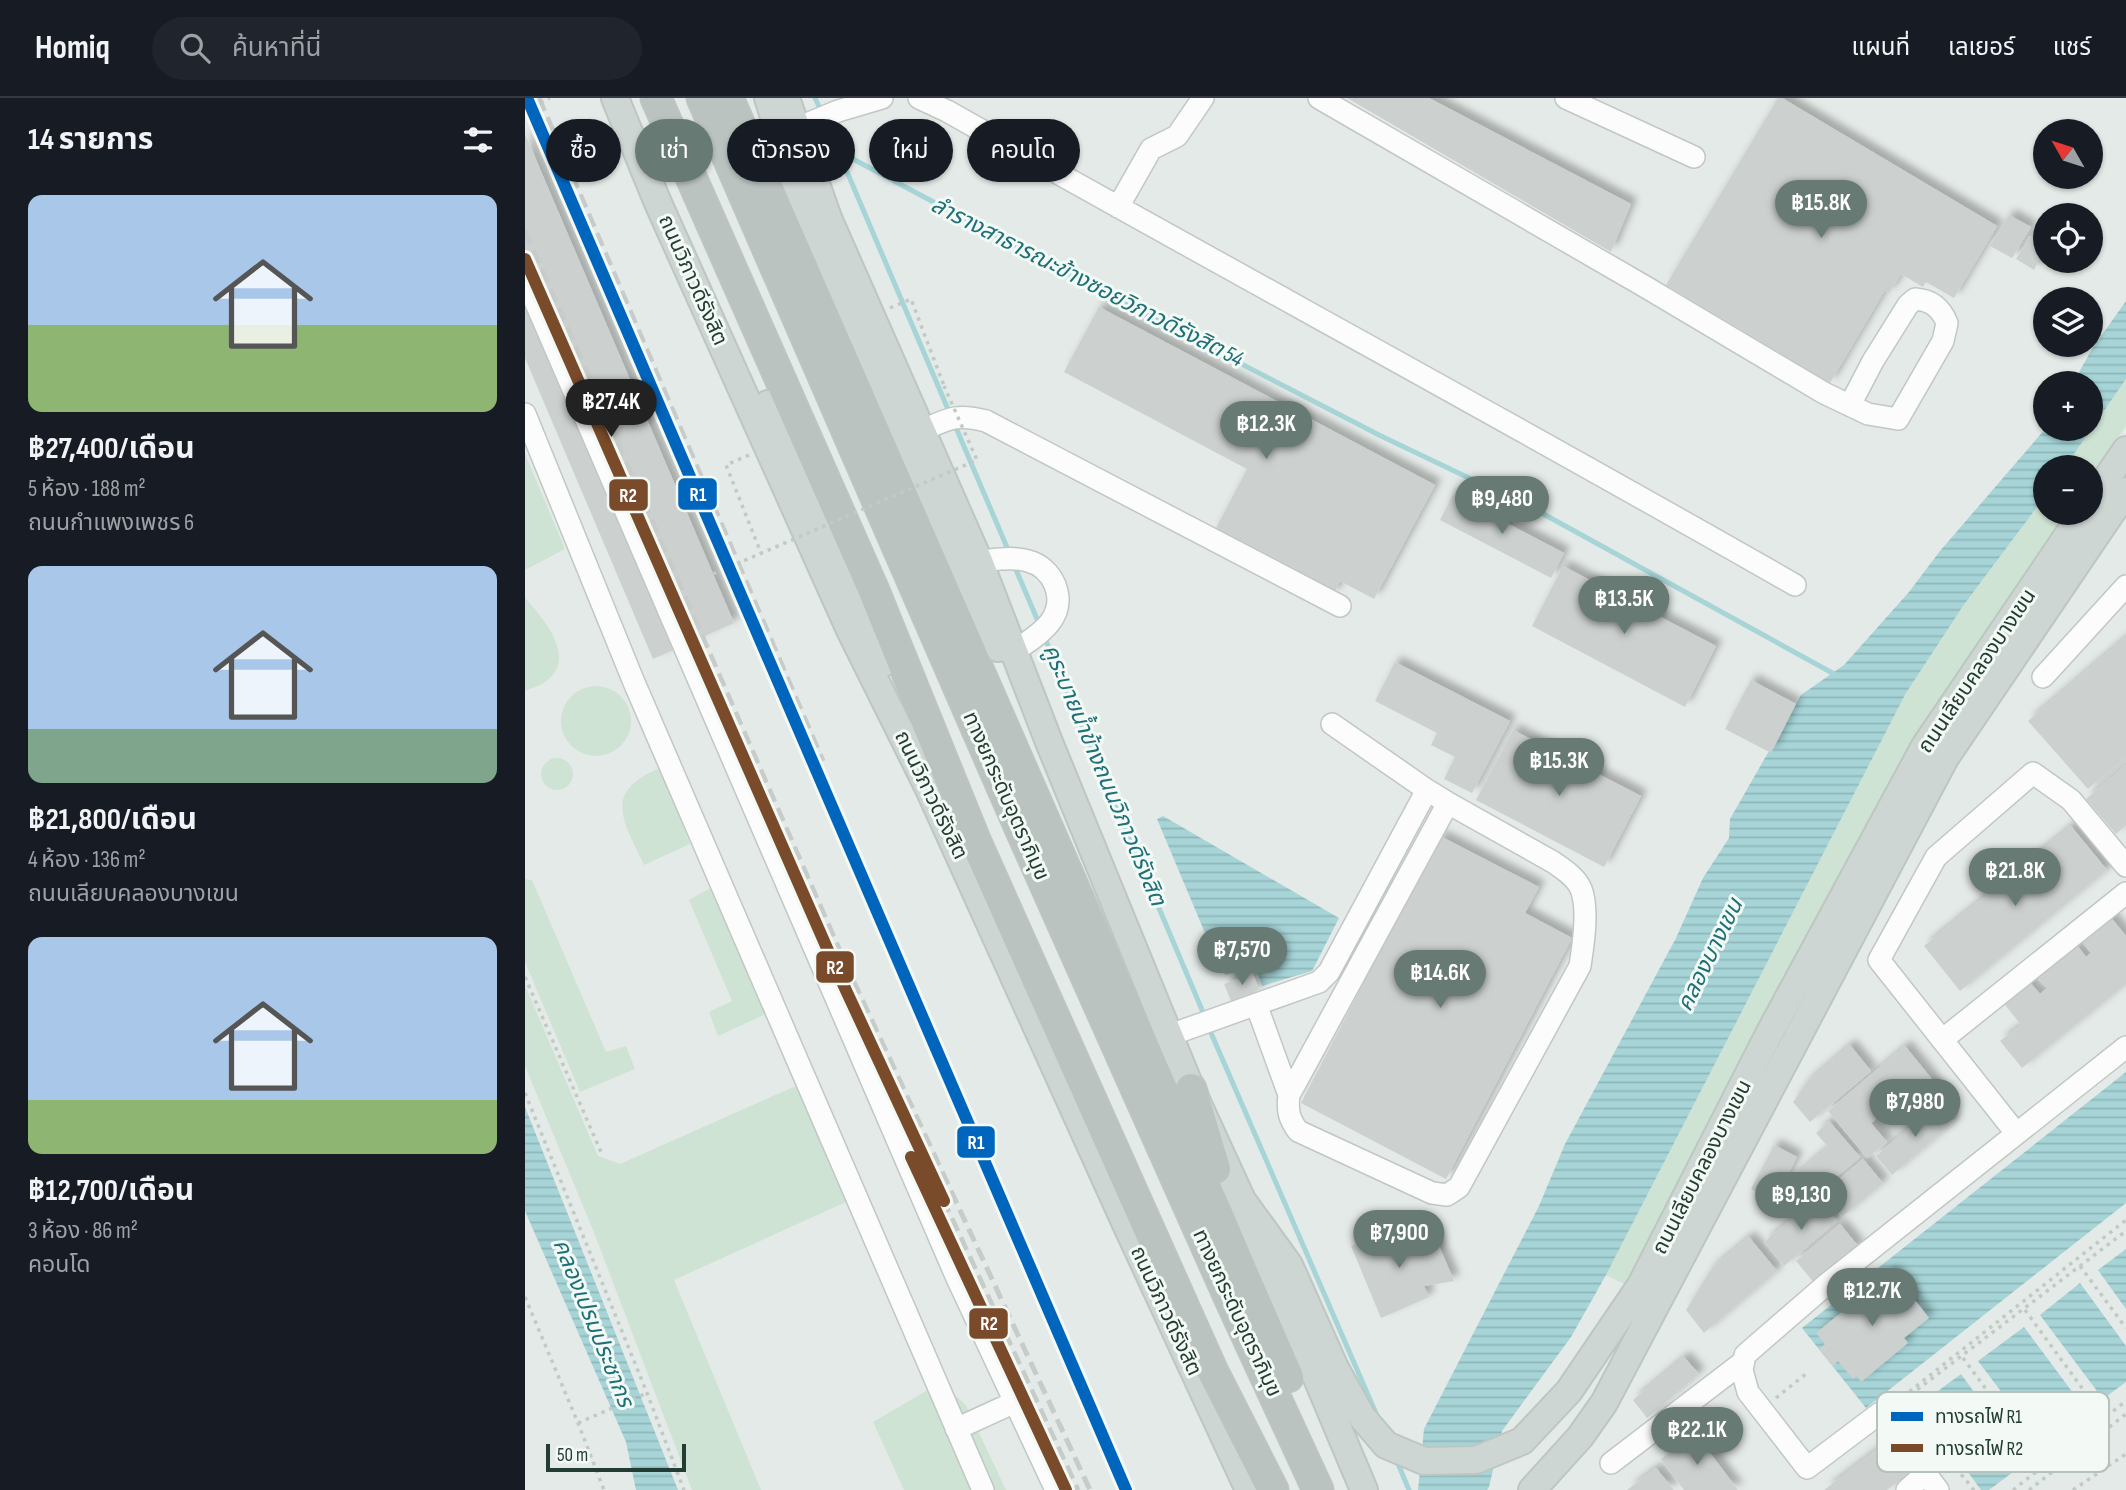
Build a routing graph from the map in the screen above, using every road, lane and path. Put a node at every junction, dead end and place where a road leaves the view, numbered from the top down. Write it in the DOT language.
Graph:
graph roads {
  1 [pos="550,98"];
  2 [pos="615,98"];
  3 [pos="636,98"];
  4 [pos="656,98"];
  5 [pos="673,98"];
  6 [pos="702,98"];
  7 [pos="728,98"];
  8 [pos="768,98"];
  9 [pos="786,98"];
  10 [pos="882,98"];
  11 [pos="919,98"];
  12 [pos="1203,98"];
  13 [pos="1319,98"];
  14 [pos="1566,98"];
  15 [pos="525,110"];
  16 [pos="812,119"];
  17 [pos="820,119"];
  18 [pos="1695,157"];
  19 [pos="823,182"];
  20 [pos="1118,207"];
  21 [pos="525,278"];
  22 [pos="897,305"];
  23 [pos="1850,405"];
  24 [pos="527,419"];
  25 [pos="921,431"];
  26 [pos="768,447"];
  27 [pos="2126,450"];
  28 [pos="2103,484"];
  29 [pos="2126,491"];
  30 [pos="2075,525"];
  31 [pos="761,553"];
  32 [pos="990,563"];
  33 [pos="713,573"];
  34 [pos="1795,585"];
  35 [pos="2126,586"];
  36 [pos="1340,606"];
  37 [pos="1014,651"];
  38 [pos="2043,677"];
  39 [pos="1332,724"];
  40 [pos="1049,742"];
  41 [pos="929,789"];
  42 [pos="1427,790"];
  43 [pos="1448,803"];
  44 [pos="2126,866"];
  45 [pos="2126,892"];
  46 [pos="525,977"];
  47 [pos="1256,1004"];
  48 [pos="1182,1031"];
  49 [pos="1942,1040"];
  50 [pos="2126,1047"];
  51 [pos="1191,1089"];
  52 [pos="525,1093"];
  53 [pos="1289,1095"];
  54 [pos="2016,1133"];
  55 [pos="601,1152"];
  56 [pos="1242,1200"];
  57 [pos="2126,1220"];
  58 [pos="1125,1222"];
  59 [pos="2126,1231"];
  60 [pos="2080,1266"];
  61 [pos="525,1297"];
  62 [pos="1255,1301"];
  63 [pos="2024,1309"];
  64 [pos="2126,1328"];
  65 [pos="1962,1357"];
  66 [pos="1742,1362"];
  67 [pos="1212,1370"];
  68 [pos="1807,1373"];
  69 [pos="1912,1392"];
  70 [pos="1913,1392"];
  71 [pos="1988,1392"];
  72 [pos="2084,1392"];
  73 [pos="645,1394"];
  74 [pos="2126,1401"];
  75 [pos="1015,1402"];
  76 [pos="1761,1409"];
  77 [pos="1877,1412"];
  78 [pos="2109,1414"];
  79 [pos="2126,1414"];
  80 [pos="578,1423"];
  81 [pos="2109,1427"];
  82 [pos="956,1429"];
  83 [pos="2126,1454"];
  84 [pos="1611,1463"];
  85 [pos="2109,1466"];
  86 [pos="1959,1472"];
  87 [pos="2036,1472"];
  88 [pos="2052,1472"];
  89 [pos="2100,1472"];
  90 [pos="1931,1482"];
  91 [pos="604,1490"];
  92 [pos="684,1490"];
  93 [pos="983,1490"];
  94 [pos="1056,1490"];
  95 [pos="1249,1490"];
  96 [pos="1273,1490"];
  97 [pos="1287,1490"];
  98 [pos="1318,1490"];
  99 [pos="1336,1490"];
  100 [pos="1364,1490"];
  101 [pos="1532,1490"];
  102 [pos="1907,1490"];
  103 [pos="1974,1490"];
  104 [pos="2013,1490"];
  105 [pos="2029,1490"];
  106 [pos="2073,1490"];
  1 -- 15 [label="path, bridge"];
  2 -- 26 [label="main road, ถนนวิภาวดีรังสิต"];
  3 -- 41 [label="main road"];
  4 -- 67 [label="highway, ถนนวิภาวดีรังสิต"];
  5 -- 97 [label="highway, ทางยกระดับอุตราภิมุข"];
  6 -- 98 [label="highway, ทางยกระดับอุตราภิมุข"];
  7 -- 62 [label="highway"];
  8 -- 32 [label="main road"];
  9 -- 16 [label="main road"];
  10 -- 17 [label="street"];
  11 -- 20 [label="street"];
  12 -- 20 [label="street"];
  13 -- 23 [label="street"];
  14 -- 18 [label="street"];
  19 -- 25 [label="main road"];
  20 -- 34 [label="street"];
  21 -- 75 [label="street"];
  22 -- 31 [label="path, bridge"];
  23 -- 23 [label="street"];
  24 -- 82 [label="street"];
  25 -- 32 [label="main road"];
  25 -- 36 [label="street"];
  26 -- 31 [label="path"];
  26 -- 41 [label="main road, ถนนวิภาวดีรังสิต"];
  27 -- 28 [label="main road"];
  29 -- 101 [label="main road, ถนนเลียบคลองบางเขน"];
  30 -- 56 [label="main road, ถนนเลียบคลองบางเขน"];
  31 -- 33 [label="path, bridge"];
  32 -- 37 [label="main road"];
  32 -- 37 [label="street"];
  32 -- 40 [label="main road"];
  35 -- 38 [label="street"];
  37 -- 40 [label="main road"];
  39 -- 42 [label="street"];
  40 -- 48 [label="main road"];
  41 -- 58 [label="main road, ถนนวิภาวดีรังสิต"];
  42 -- 43 [label="street"];
  42 -- 47 [label="street"];
  43 -- 53 [label="street"];
  43 -- 53 [label="street"];
  44 -- 49 [label="street"];
  45 -- 49 [label="street"];
  46 -- 55 [label="path"];
  47 -- 48 [label="street"];
  47 -- 53 [label="street"];
  48 -- 51 [label="main road"];
  49 -- 54 [label="street"];
  50 -- 54 [label="street"];
  51 -- 56 [label="main road"];
  51 -- 62 [label="highway"];
  52 -- 73 [label="path"];
  54 -- 66 [label="street"];
  56 -- 100 [label="main road"];
  57 -- 69 [label="path"];
  58 -- 67 [label="highway"];
  58 -- 95 [label="main road, ถนนวิภาวดีรังสิต"];
  59 -- 60 [label="path"];
  60 -- 63 [label="path"];
  60 -- 64 [label="path"];
  61 -- 80 [label="path"];
  62 -- 99 [label="highway"];
  63 -- 65 [label="path"];
  63 -- 72 [label="path"];
  65 -- 70 [label="path"];
  65 -- 71 [label="path"];
  66 -- 76 [label="street"];
  66 -- 84 [label="street"];
  67 -- 96 [label="highway, ถนนวิภาวดีรังสิต"];
  68 -- 76 [label="path"];
  73 -- 80 [label="path"];
  73 -- 92 [label="path"];
  74 -- 78 [label="path"];
  75 -- 82 [label="street"];
  75 -- 94 [label="street"];
  76 -- 77 [label="street"];
  79 -- 81 [label="path"];
  80 -- 91 [label="path"];
  82 -- 93 [label="street"];
  83 -- 85 [label="path"];
  86 -- 103 [label="path"];
  87 -- 104 [label="path"];
  88 -- 105 [label="path"];
  89 -- 106 [label="path"];
  90 -- 102 [label="street"];
}
